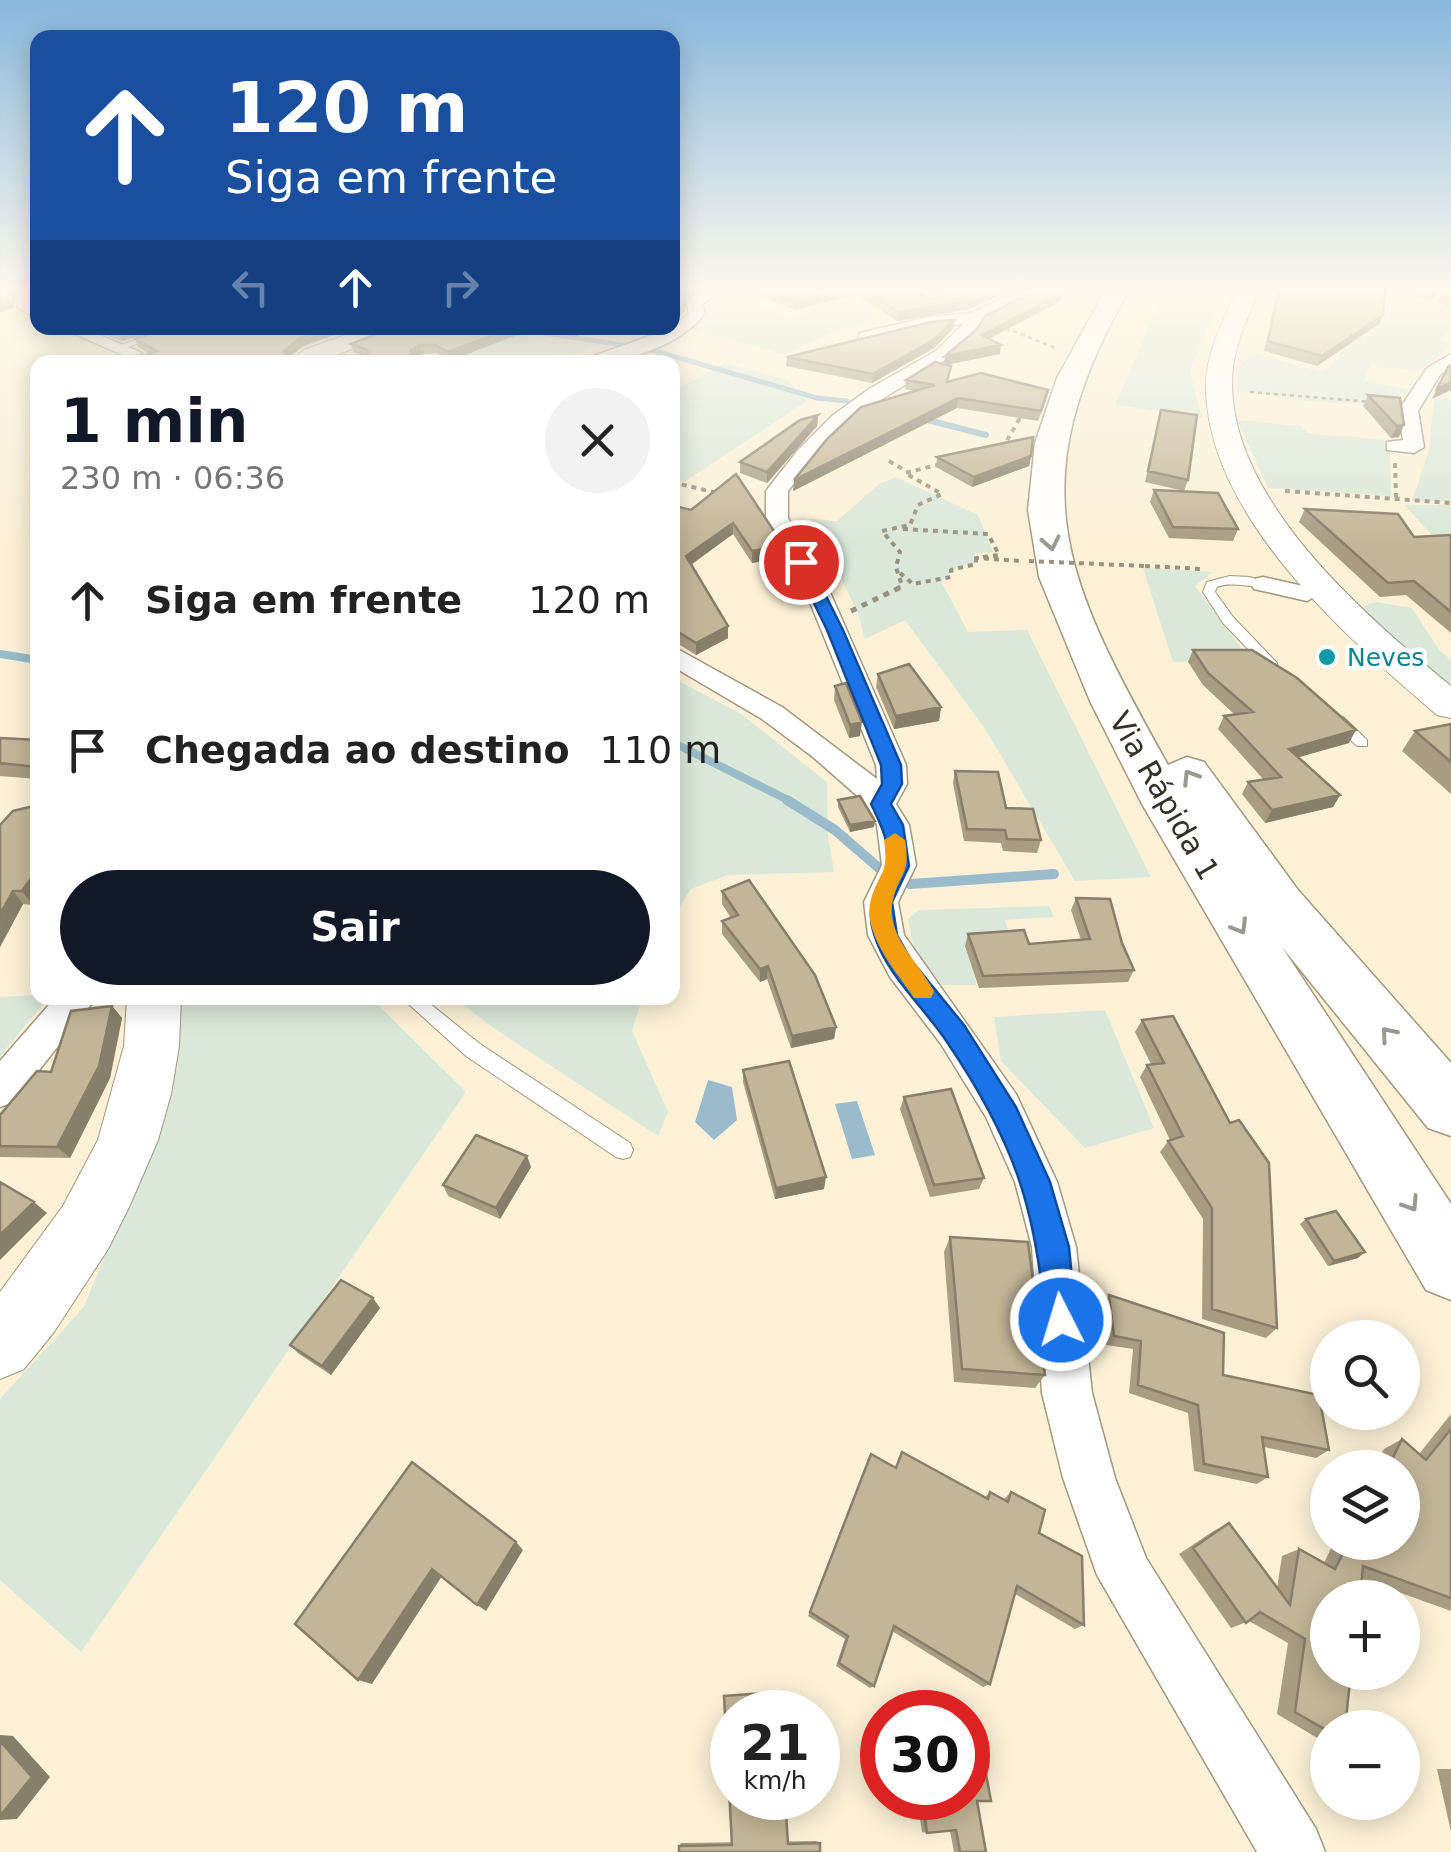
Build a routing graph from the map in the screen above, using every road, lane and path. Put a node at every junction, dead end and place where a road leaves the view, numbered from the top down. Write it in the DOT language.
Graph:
graph roads {
  1 [pos="908,373"];
  2 [pos="1074,373"];
  3 [pos="1098,373"];
  4 [pos="1220,373"];
  5 [pos="1432,373"];
  6 [pos="1251,392"];
  7 [pos="1413,402"];
  8 [pos="1026,408"];
  9 [pos="1394,446"];
  10 [pos="988,453"];
  11 [pos="889,461"];
  12 [pos="941,464"];
  13 [pos="908,472"];
  14 [pos="680,484"];
  15 [pos="1280,490"];
  16 [pos="1451,503"];
  17 [pos="776,506"];
  18 [pos="902,529"];
  19 [pos="979,558"];
  20 [pos="1276,563"];
  21 [pos="1217,570"];
  22 [pos="899,573"];
  23 [pos="1308,594"];
  24 [pos="843,616"];
  25 [pos="680,659"];
  26 [pos="1398,662"];
  27 [pos="1289,678"];
  28 [pos="1451,706"];
  29 [pos="1326,708"];
  30 [pos="1451,730"];
  31 [pos="1362,743"];
  32 [pos="881,804"];
  33 [pos="71,1005"];
  34 [pos="153,1005"];
  35 [pos="419,1005"];
  36 [pos="0,1090"];
  37 [pos="1451,1108"];
  38 [pos="622,1150"];
  39 [pos="1451,1265"];
  40 [pos="0,1345"];
  41 [pos="1293,1852"];
  1 -- 17 [label="street"];
  2 -- 39 [label="highway, Via Rápida 1, one-way"];
  37 -- 3 [label="highway, Via Rápida 1, one-way"];
  4 -- 20 [label="main road"];
  5 -- 7 [label="street"];
  6 -- 7 [label="path"];
  7 -- 9 [label="street"];
  8 -- 10 [label="path"];
  11 -- 13 [label="path"];
  12 -- 13 [label="path"];
  13 -- 18 [label="path"];
  14 -- 17 [label="path"];
  15 -- 16 [label="path"];
  17 -- 32 [label="street"];
  18 -- 19 [label="path"];
  18 -- 22 [label="path"];
  19 -- 21 [label="path, bridge"];
  19 -- 22 [label="path"];
  20 -- 23 [label="main road"];
  20 -- 26 [label="main road"];
  20 -- 27 [label="lane"];
  22 -- 24 [label="path"];
  23 -- 26 [label="main road"];
  23 -- 30 [label="main road"];
  25 -- 32 [label="street"];
  26 -- 28 [label="main road"];
  29 -- 31 [label="lane"];
  32 -- 41 [label="street"];
  33 -- 36 [label="street"];
  34 -- 40 [label="main road"];
  35 -- 38 [label="lane"];
}
